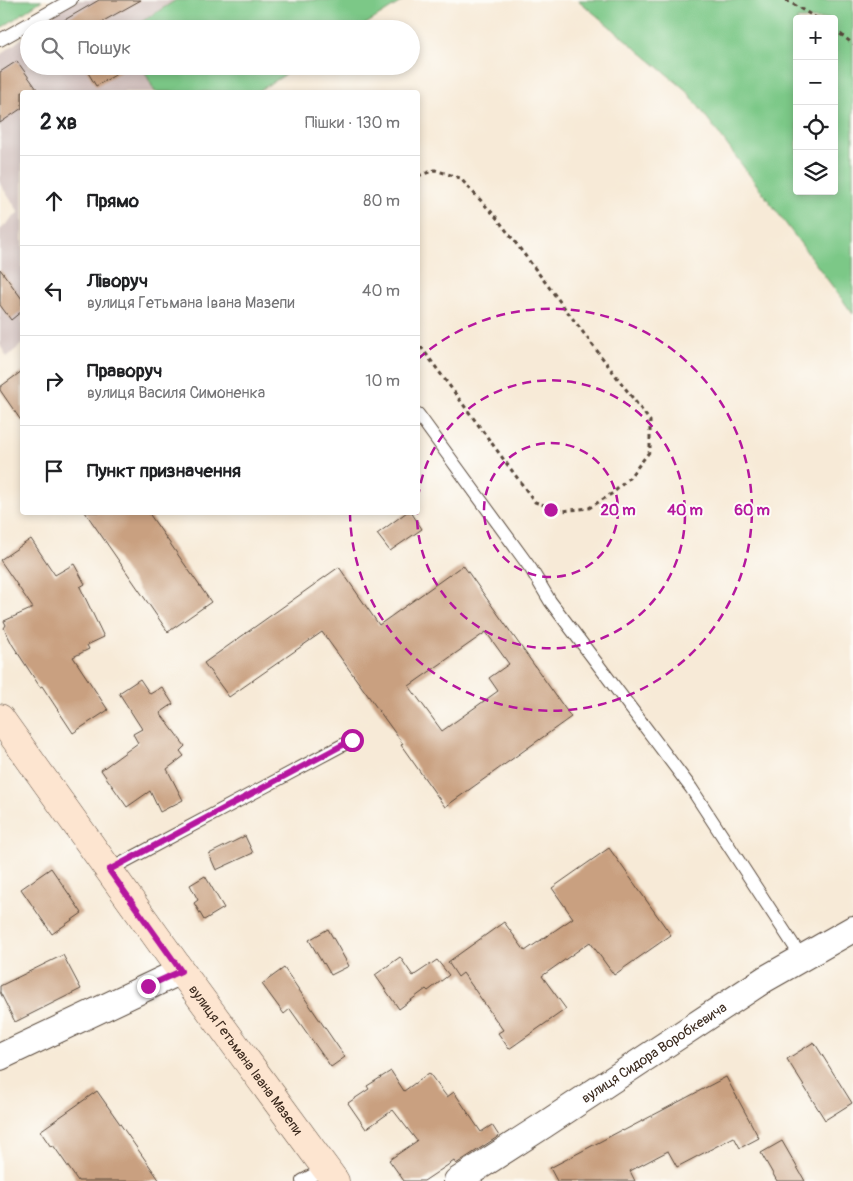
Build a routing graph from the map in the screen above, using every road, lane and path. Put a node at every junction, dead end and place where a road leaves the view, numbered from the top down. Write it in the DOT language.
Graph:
graph roads {
  1 [pos="71,0"];
  2 [pos="786,0"];
  3 [pos="811,15"];
  4 [pos="36,20"];
  5 [pos="20,29"];
  6 [pos="838,32"];
  7 [pos="0,40"];
  8 [pos="853,44"];
  9 [pos="420,175"];
  10 [pos="420,346"];
  11 [pos="420,417"];
  12 [pos="0,718"];
  13 [pos="352,740"];
  14 [pos="109,870"];
  15 [pos="853,929"];
  16 [pos="802,958"];
  17 [pos="181,971"];
  18 [pos="0,1057"];
  19 [pos="330,1174"];
  20 [pos="302,1181"];
  21 [pos="456,1181"];
  1 -- 4 [label="lane"];
  2 -- 3 [label="path"];
  5 -- 7 [label="lane"];
  6 -- 8 [label="path"];
  9 -- 10 [label="path"];
  11 -- 16 [label="lane"];
  12 -- 14 [label="main road, вулиця Гетьмана Івана Мазепи"];
  13 -- 14 [label="lane"];
  14 -- 17 [label="main road, вулиця Гетьмана Івана Мазепи"];
  15 -- 16 [label="street, вулиця Сидора Воробкевича"];
  16 -- 21 [label="street, вулиця Сидора Воробкевича"];
  17 -- 18 [label="street"];
  17 -- 19 [label="main road, вулиця Гетьмана Івана Мазепи"];
  19 -- 20 [label="lane"];
}
